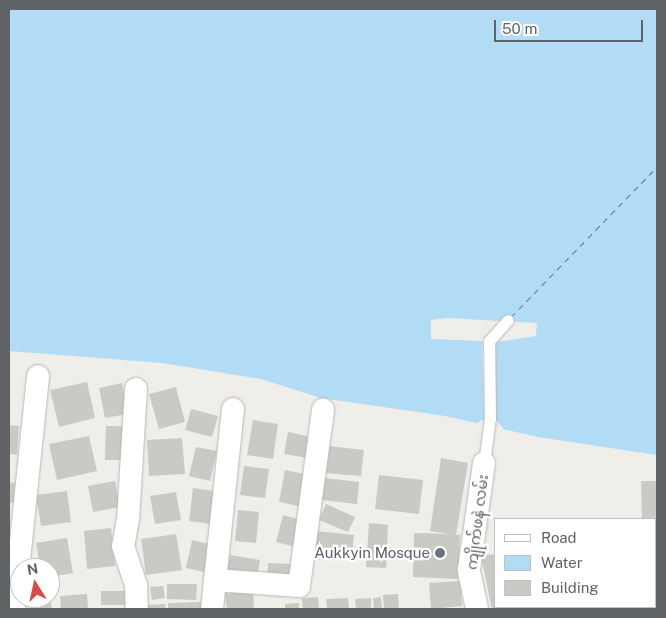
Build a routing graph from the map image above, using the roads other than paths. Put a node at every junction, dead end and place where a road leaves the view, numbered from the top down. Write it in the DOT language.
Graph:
graph roads {
  1 [pos="508,320"];
  2 [pos="38,376"];
  3 [pos="136,390"];
  4 [pos="233,409"];
  5 [pos="323,410"];
  6 [pos="484,463"];
  7 [pos="215,580"];
  8 [pos="14,609"];
  9 [pos="137,609"];
  10 [pos="212,609"];
  11 [pos="477,609"];
  1 -- 6 [label="lane"];
  2 -- 8 [label="street"];
  3 -- 9 [label="street"];
  4 -- 7 [label="street"];
  5 -- 7 [label="street"];
  6 -- 11 [label="street, ကျိုက်ဖနဲ လမ်း"];
  7 -- 10 [label="street"];
}
